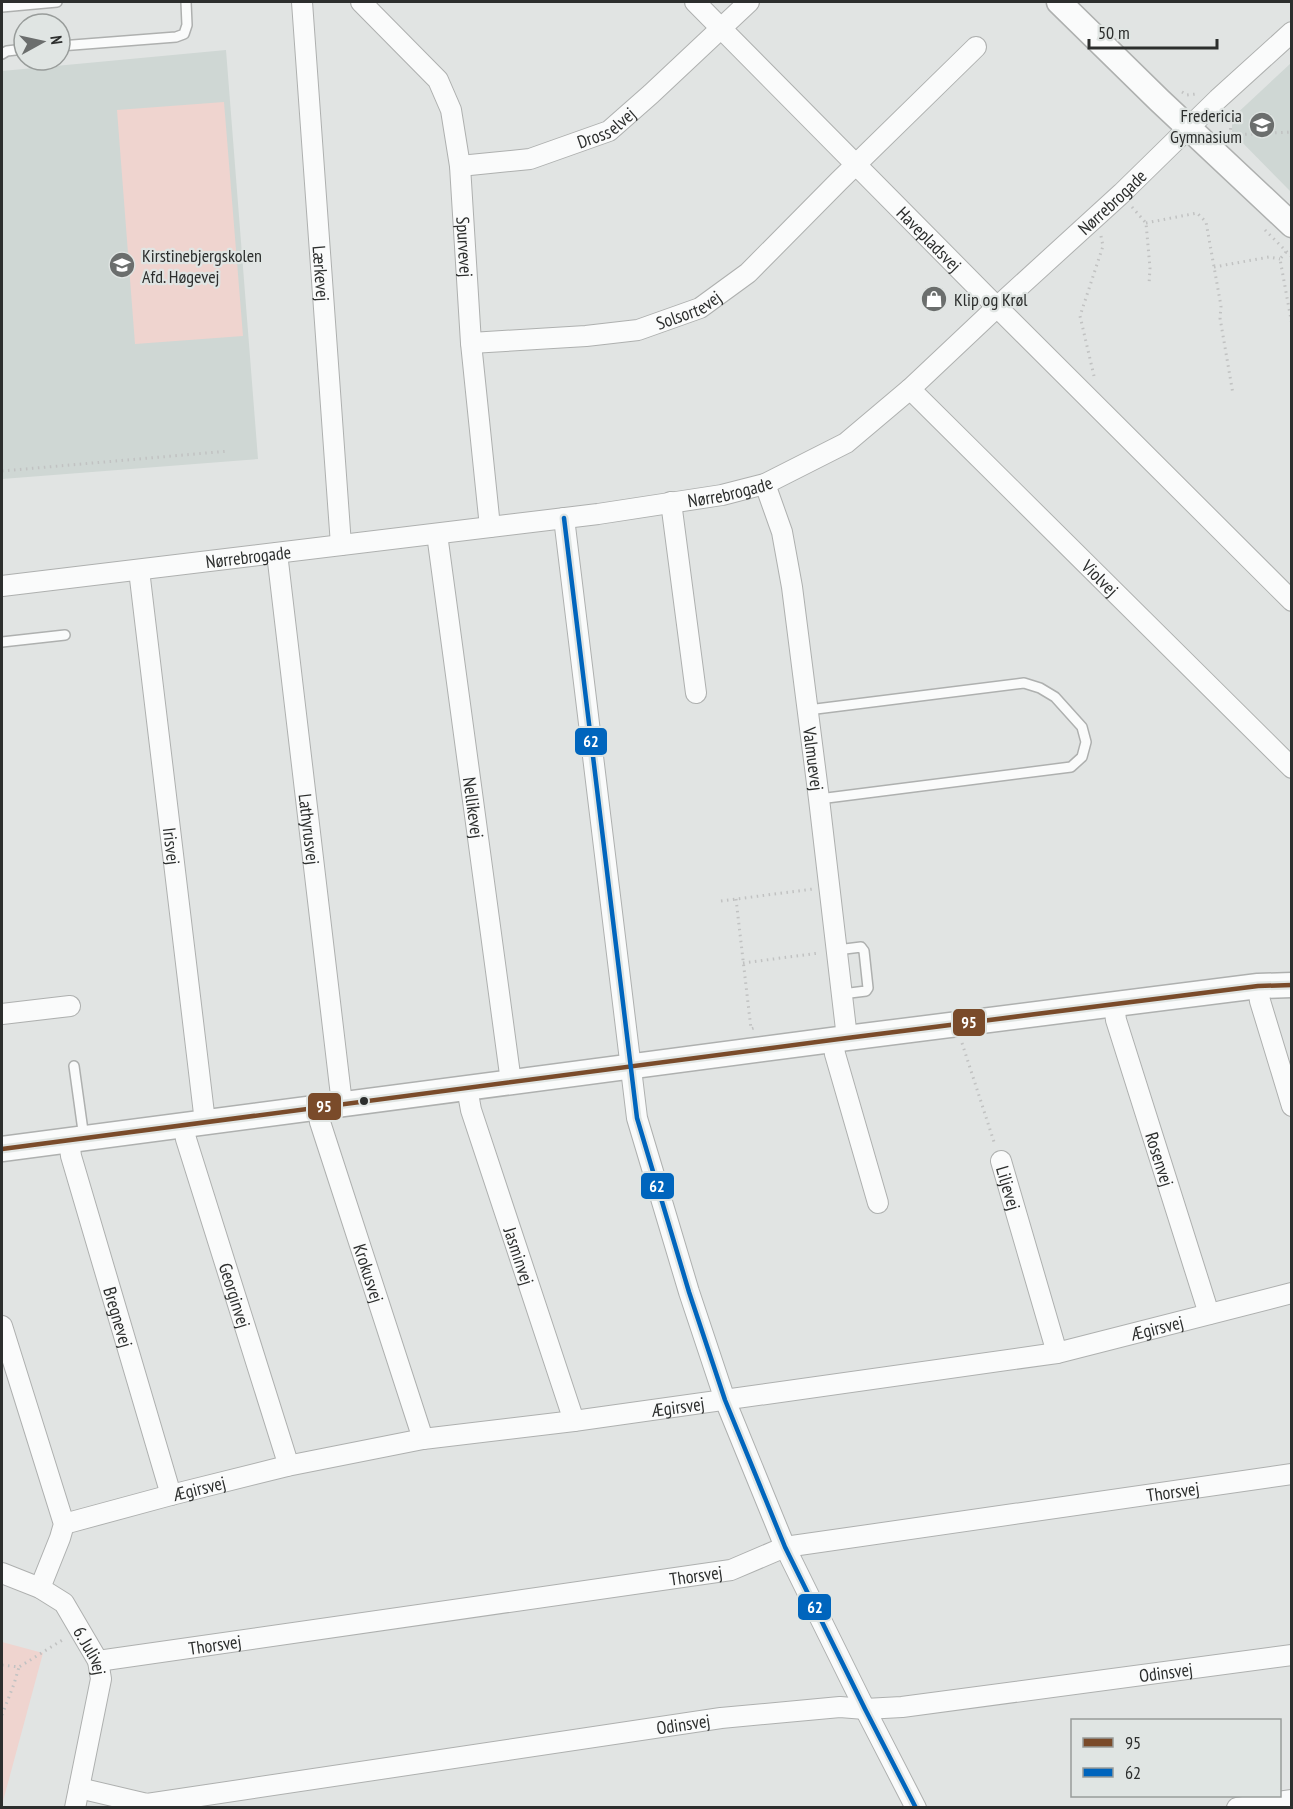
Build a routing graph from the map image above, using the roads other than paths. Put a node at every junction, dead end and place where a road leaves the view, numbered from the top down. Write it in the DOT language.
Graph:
graph roads {
  1 [pos="57,2"];
  2 [pos="186,2"];
  3 [pos="302,2"];
  4 [pos="361,2"];
  5 [pos="695,2"];
  6 [pos="749,2"];
  7 [pos="1059,2"];
  8 [pos="2,7"];
  9 [pos="721,28"];
  10 [pos="1292,32"];
  11 [pos="72,45"];
  12 [pos="976,47"];
  13 [pos="1188,128"];
  14 [pos="856,165"];
  15 [pos="460,166"];
  16 [pos="1292,225"];
  17 [pos="997,307"];
  18 [pos="471,343"];
  19 [pos="910,389"];
  20 [pos="765,484"];
  21 [pos="671,502"];
  22 [pos="564,518"];
  23 [pos="490,527"];
  24 [pos="437,534"];
  25 [pos="341,545"];
  26 [pos="277,553"];
  27 [pos="139,570"];
  28 [pos="2,586"];
  29 [pos="1292,601"];
  30 [pos="65,635"];
  31 [pos="2,642"];
  32 [pos="696,693"];
  33 [pos="808,710"];
  34 [pos="1292,768"];
  35 [pos="819,800"];
  36 [pos="837,950"];
  37 [pos="1258,986"];
  38 [pos="1292,986"];
  39 [pos="842,994"];
  40 [pos="1114,1005"];
  41 [pos="70,1006"];
  42 [pos="2,1014"];
  43 [pos="840,1039"];
  44 [pos="74,1066"];
  45 [pos="630,1067"];
  46 [pos="511,1082"];
  47 [pos="467,1088"];
  48 [pos="342,1104"];
  49 [pos="1292,1106"];
  50 [pos="318,1107"];
  51 [pos="194,1124"];
  52 [pos="76,1140"];
  53 [pos="2,1149"];
  54 [pos="1001,1161"];
  55 [pos="878,1203"];
  56 [pos="1292,1293"];
  57 [pos="1209,1314"];
  58 [pos="2,1326"];
  59 [pos="1057,1353"];
  60 [pos="725,1400"];
  61 [pos="573,1420"];
  62 [pos="423,1439"];
  63 [pos="287,1466"];
  64 [pos="1292,1474"];
  65 [pos="171,1495"];
  66 [pos="64,1524"];
  67 [pos="785,1547"];
  68 [pos="2,1573"];
  69 [pos="40,1588"];
  70 [pos="1292,1655"];
  71 [pos="98,1661"];
  72 [pos="865,1709"];
  73 [pos="77,1798"];
  74 [pos="1292,1800"];
  75 [pos="916,1808"];
  76 [pos="1237,1808"];
  1 -- 8 [label="lane"];
  2 -- 11 [label="lane"];
  3 -- 25 [label="street, Lærkevej"];
  4 -- 15 [label="street, Spurvevej"];
  5 -- 9 [label="street, Havepladsvej"];
  6 -- 9 [label="street, Drosselvej"];
  7 -- 13 [label="street"];
  9 -- 14 [label="street, Havepladsvej"];
  9 -- 15 [label="street, Drosselvej"];
  10 -- 13 [label="street, Nørrebrogade"];
  12 -- 14 [label="street, Solsortevej"];
  13 -- 16 [label="street"];
  13 -- 17 [label="street, Nørrebrogade"];
  14 -- 17 [label="street, Havepladsvej"];
  14 -- 18 [label="street, Solsortevej"];
  15 -- 18 [label="street, Spurvevej"];
  17 -- 19 [label="street, Nørrebrogade"];
  17 -- 29 [label="street, Havepladsvej"];
  18 -- 23 [label="street, Spurvevej"];
  19 -- 20 [label="street, Nørrebrogade"];
  19 -- 34 [label="street, Violvej"];
  20 -- 21 [label="street, Nørrebrogade"];
  20 -- 33 [label="street, Valmuevej"];
  21 -- 22 [label="street, Nørrebrogade"];
  21 -- 32 [label="street"];
  22 -- 23 [label="street, Nørrebrogade"];
  22 -- 45 [label="street"];
  23 -- 24 [label="street, Nørrebrogade"];
  24 -- 25 [label="street, Nørrebrogade"];
  24 -- 46 [label="street, Nellikevej"];
  25 -- 26 [label="street, Nørrebrogade"];
  26 -- 27 [label="street, Nørrebrogade"];
  26 -- 48 [label="street, Lathyrusvej"];
  27 -- 28 [label="street, Nørrebrogade"];
  27 -- 51 [label="street, Irisvej"];
  30 -- 31 [label="lane"];
  33 -- 35 [label="street, Valmuevej"];
  33 -- 35 [label="lane"];
  35 -- 36 [label="street, Valmuevej"];
  36 -- 39 [label="street, Valmuevej"];
  36 -- 39 [label="lane"];
  37 -- 38 [label="street"];
  37 -- 40 [label="street"];
  37 -- 49 [label="street"];
  39 -- 43 [label="street, Valmuevej"];
  40 -- 43 [label="street"];
  40 -- 57 [label="street, Rosenvej"];
  41 -- 42 [label="street"];
  43 -- 45 [label="street"];
  43 -- 55 [label="street, Valmuevej"];
  44 -- 52 [label="lane"];
  45 -- 46 [label="street"];
  45 -- 60 [label="street"];
  46 -- 47 [label="street"];
  47 -- 48 [label="street"];
  47 -- 61 [label="street, Jasminvej"];
  48 -- 50 [label="street"];
  50 -- 51 [label="street"];
  50 -- 62 [label="street, Krokusvej"];
  51 -- 52 [label="street"];
  51 -- 63 [label="street, Georginvej"];
  52 -- 53 [label="street"];
  52 -- 65 [label="street, Bregnevej"];
  54 -- 59 [label="street, Liljevej"];
  56 -- 57 [label="street, Ægirsvej"];
  57 -- 59 [label="street, Ægirsvej"];
  58 -- 66 [label="street"];
  59 -- 60 [label="street, Ægirsvej"];
  60 -- 61 [label="street, Ægirsvej"];
  60 -- 67 [label="street"];
  61 -- 62 [label="street, Ægirsvej"];
  62 -- 63 [label="street, Ægirsvej"];
  63 -- 65 [label="street, Ægirsvej"];
  64 -- 67 [label="street, Thorsvej"];
  65 -- 66 [label="street, Ægirsvej"];
  66 -- 69 [label="street"];
  67 -- 71 [label="street, Thorsvej"];
  67 -- 72 [label="street"];
  68 -- 69 [label="street, 6. Julivej"];
  69 -- 71 [label="street, 6. Julivej"];
  70 -- 72 [label="street, Odinsvej"];
  71 -- 73 [label="street, 6. Julivej"];
  72 -- 73 [label="street, Odinsvej"];
  72 -- 75 [label="street"];
  74 -- 76 [label="street"];
}
